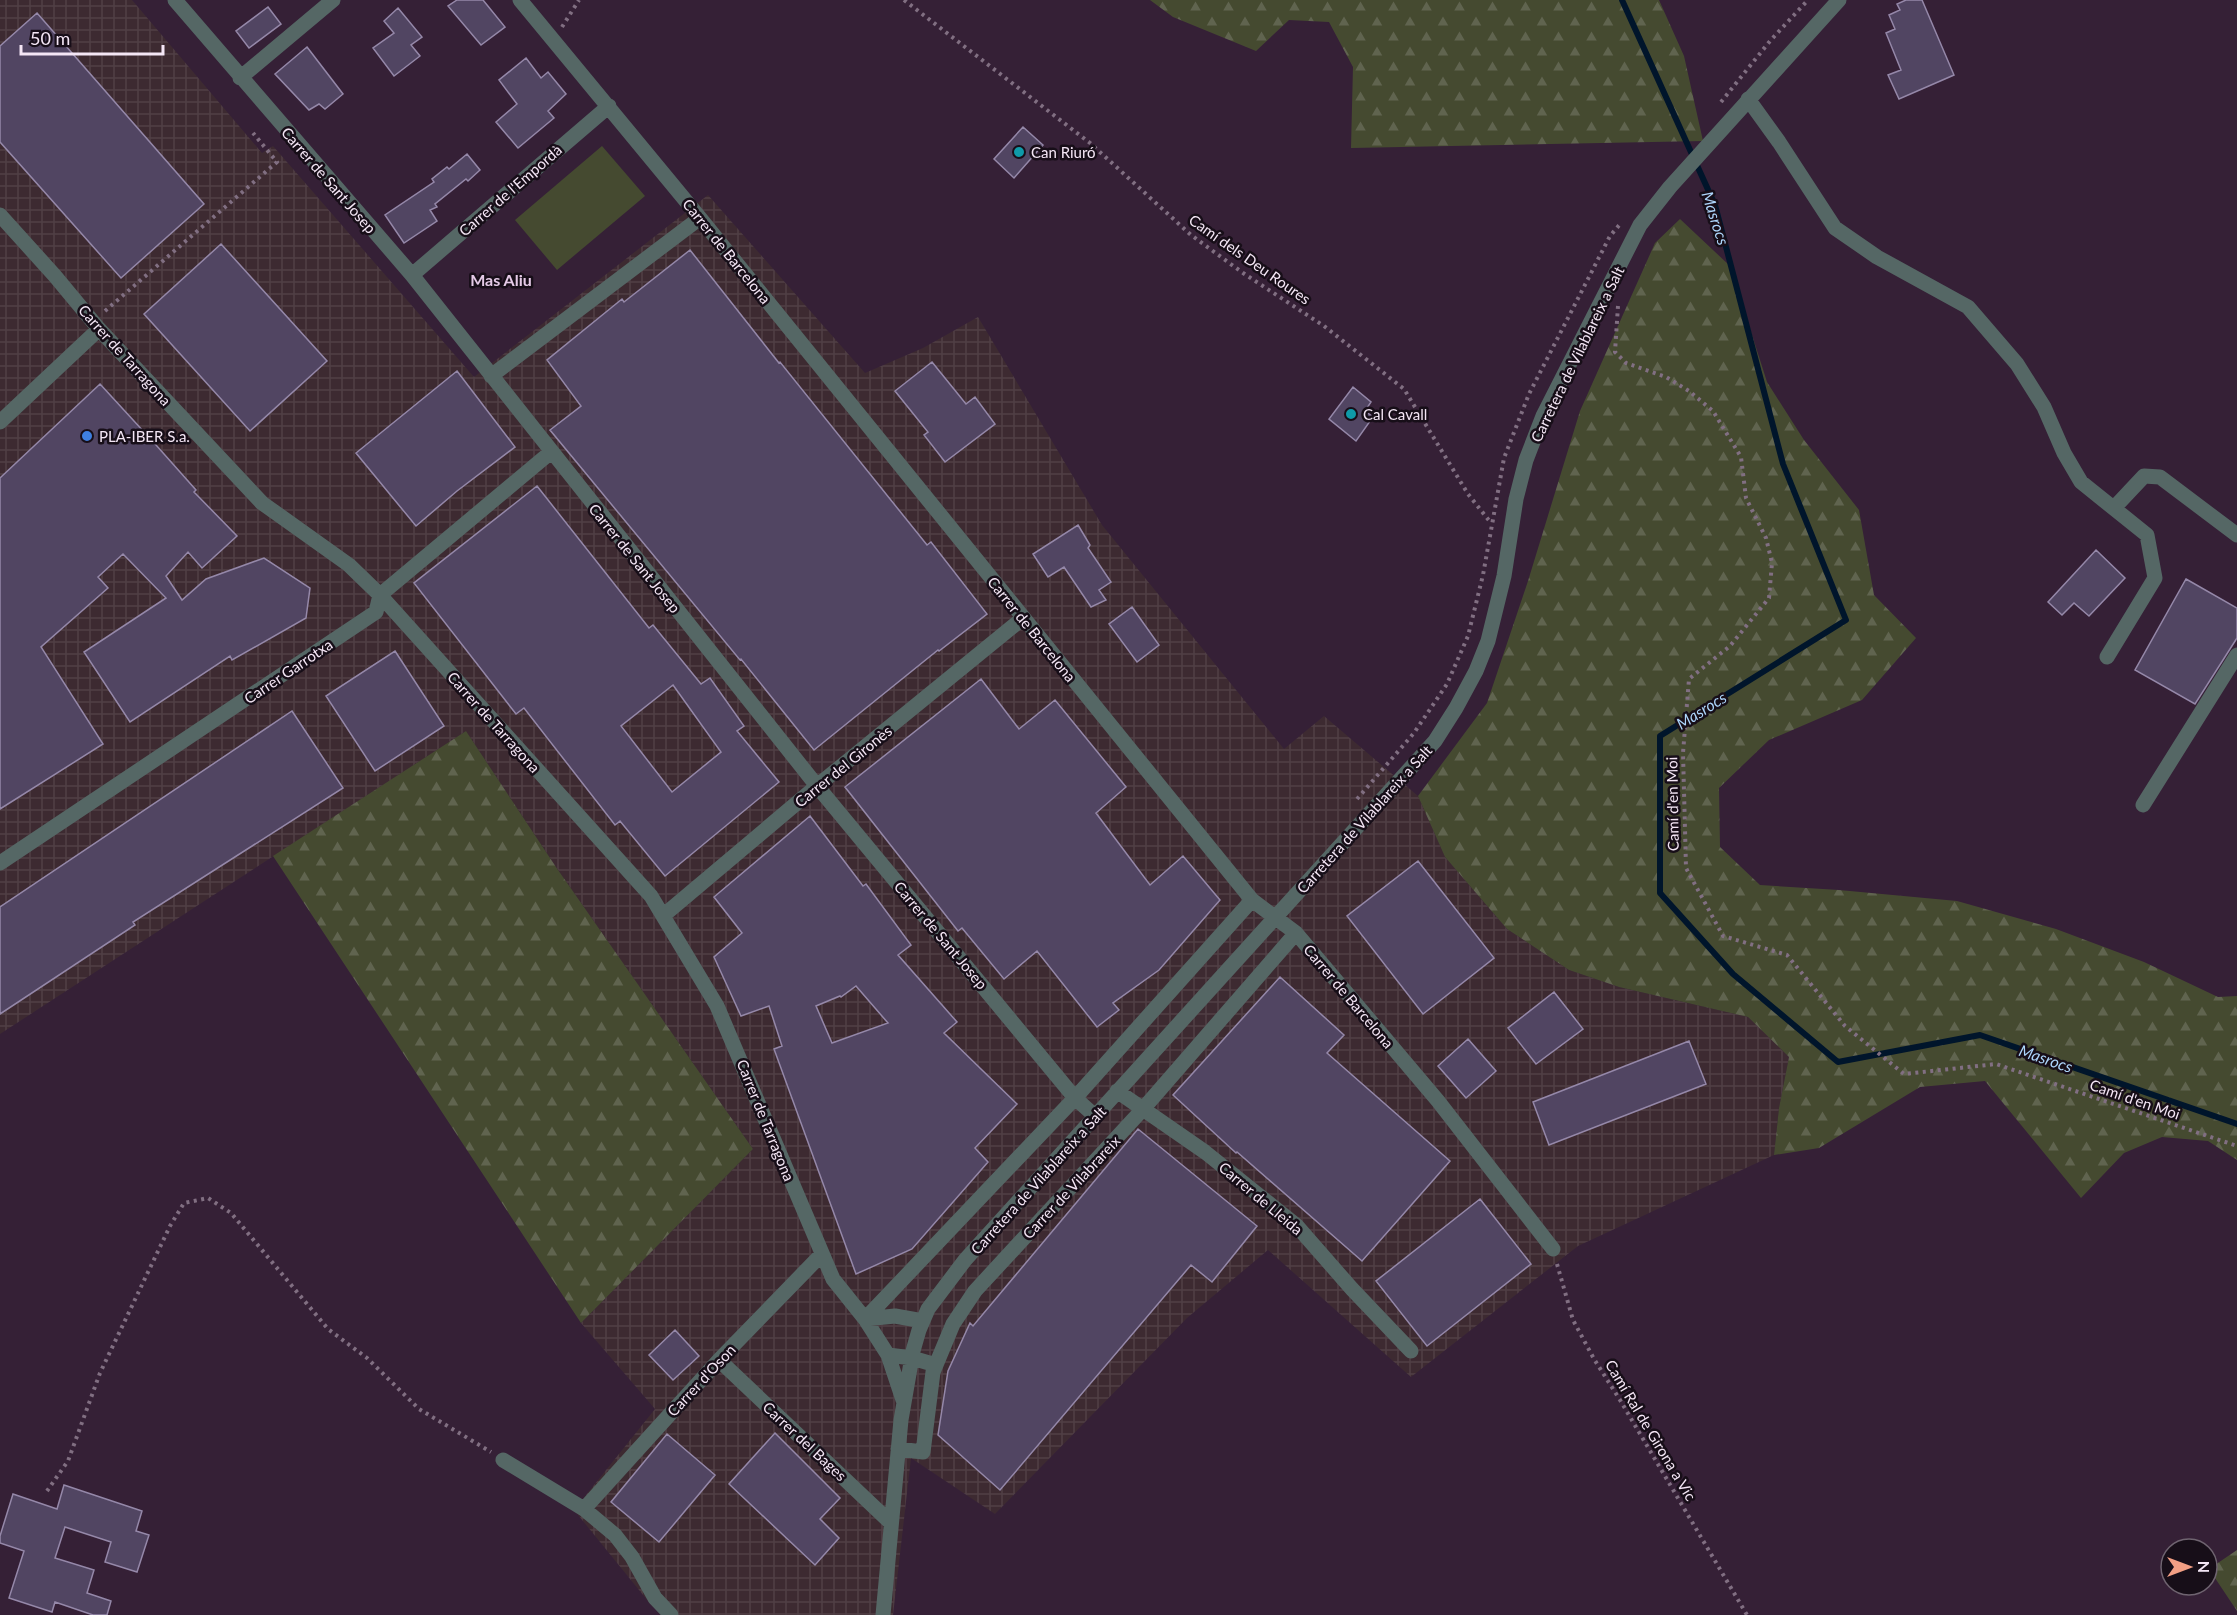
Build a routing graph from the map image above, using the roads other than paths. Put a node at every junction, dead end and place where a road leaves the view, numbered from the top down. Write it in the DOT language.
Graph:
graph roads {
  1 [pos="175,0"];
  2 [pos="333,0"];
  3 [pos="520,0"];
  4 [pos="1839,0"];
  5 [pos="240,78"];
  6 [pos="1748,99"];
  7 [pos="609,106"];
  8 [pos="0,214"];
  9 [pos="700,218"];
  10 [pos="412,274"];
  11 [pos="96,325"];
  12 [pos="491,376"];
  13 [pos="0,422"];
  14 [pos="551,452"];
  15 [pos="2114,508"];
  16 [pos="2237,535"];
  17 [pos="380,596"];
  18 [pos="1023,618"];
  19 [pos="2237,655"];
  20 [pos="2107,657"];
  21 [pos="818,786"];
  22 [pos="2143,805"];
  23 [pos="0,863"];
  24 [pos="1252,900"];
  25 [pos="664,915"];
  26 [pos="1274,918"];
  27 [pos="1296,933"];
  28 [pos="1117,1091"];
  29 [pos="1075,1098"];
  30 [pos="1143,1109"];
  31 [pos="1095,1116"];
  32 [pos="1552,1249"];
  33 [pos="822,1254"];
  34 [pos="865,1319"];
  35 [pos="923,1321"];
  36 [pos="1411,1351"];
  37 [pos="888,1355"];
  38 [pos="912,1358"];
  39 [pos="719,1360"];
  40 [pos="936,1365"];
  41 [pos="904,1401"];
  42 [pos="898,1449"];
  43 [pos="503,1460"];
  44 [pos="584,1509"];
  45 [pos="891,1523"];
  46 [pos="671,1615"];
  47 [pos="884,1615"];
  1 -- 5 [label="street, Carrer de Sant Josep"];
  2 -- 5 [label="street"];
  3 -- 7 [label="street, Carrer de Barcelona"];
  4 -- 6 [label="street, Carretera de Vilablareix a Salt"];
  5 -- 10 [label="street, Carrer de Sant Josep"];
  6 -- 15 [label="street"];
  6 -- 26 [label="street, Carretera de Vilablareix a Salt"];
  7 -- 9 [label="street, Carrer de Barcelona"];
  7 -- 10 [label="street, Carrer de l'Empordà"];
  8 -- 11 [label="street, Carrer de Tarragona"];
  9 -- 12 [label="street"];
  9 -- 18 [label="street, Carrer de Barcelona"];
  10 -- 12 [label="street, Carrer de Sant Josep"];
  11 -- 13 [label="street"];
  11 -- 17 [label="street, Carrer de Tarragona"];
  12 -- 14 [label="street, Carrer de Sant Josep"];
  14 -- 17 [label="street, Carrer Garrotxa"];
  14 -- 21 [label="street, Carrer de Sant Josep"];
  15 -- 16 [label="street"];
  15 -- 20 [label="street"];
  17 -- 23 [label="street, Carrer Garrotxa"];
  17 -- 25 [label="street, Carrer de Tarragona"];
  18 -- 21 [label="street, Carrer del Gironès"];
  18 -- 24 [label="street, Carrer de Barcelona"];
  19 -- 22 [label="street"];
  21 -- 25 [label="street, Carrer del Gironès"];
  21 -- 29 [label="street, Carrer de Sant Josep"];
  24 -- 26 [label="street, Carrer de Barcelona"];
  24 -- 29 [label="street"];
  25 -- 33 [label="street, Carrer de Tarragona"];
  26 -- 27 [label="street, Carrer de Barcelona"];
  26 -- 28 [label="street, Carretera de Vilablareix a Salt"];
  27 -- 30 [label="street, Carrer de Vilabrareix"];
  27 -- 32 [label="street, Carrer de Barcelona"];
  28 -- 30 [label="street, Carrer de Lleida"];
  28 -- 31 [label="street, Carretera de Vilablareix a Salt"];
  29 -- 31 [label="street, Carrer de Sant Josep"];
  29 -- 34 [label="street"];
  30 -- 36 [label="street, Carrer de Lleida"];
  30 -- 40 [label="street, Carrer de Vilabrareix"];
  31 -- 35 [label="street, Carretera de Vilablareix a Salt"];
  33 -- 34 [label="street, Carrer de Tarragona"];
  33 -- 39 [label="street, Carrer d'Oson"];
  34 -- 35 [label="street"];
  34 -- 37 [label="street, Carrer de Tarragona"];
  35 -- 38 [label="street, Carretera de Vilablareix a Salt"];
  37 -- 38 [label="street"];
  37 -- 41 [label="street, Carrer de Tarragona"];
  38 -- 40 [label="street"];
  38 -- 41 [label="street, Carretera de Vilablareix a Salt"];
  39 -- 44 [label="street, Carrer d'Oson"];
  39 -- 45 [label="street, Carrer del Bages"];
  40 -- 42 [label="street, Carrer de Vilabrareix"];
  41 -- 42 [label="street, Carretera de Vilablareix a Salt"];
  42 -- 45 [label="street, Carretera de Vilablareix a Salt"];
  43 -- 44 [label="street"];
  44 -- 46 [label="street"];
  45 -- 47 [label="street, Carretera de Vilablareix a Salt"];
}
